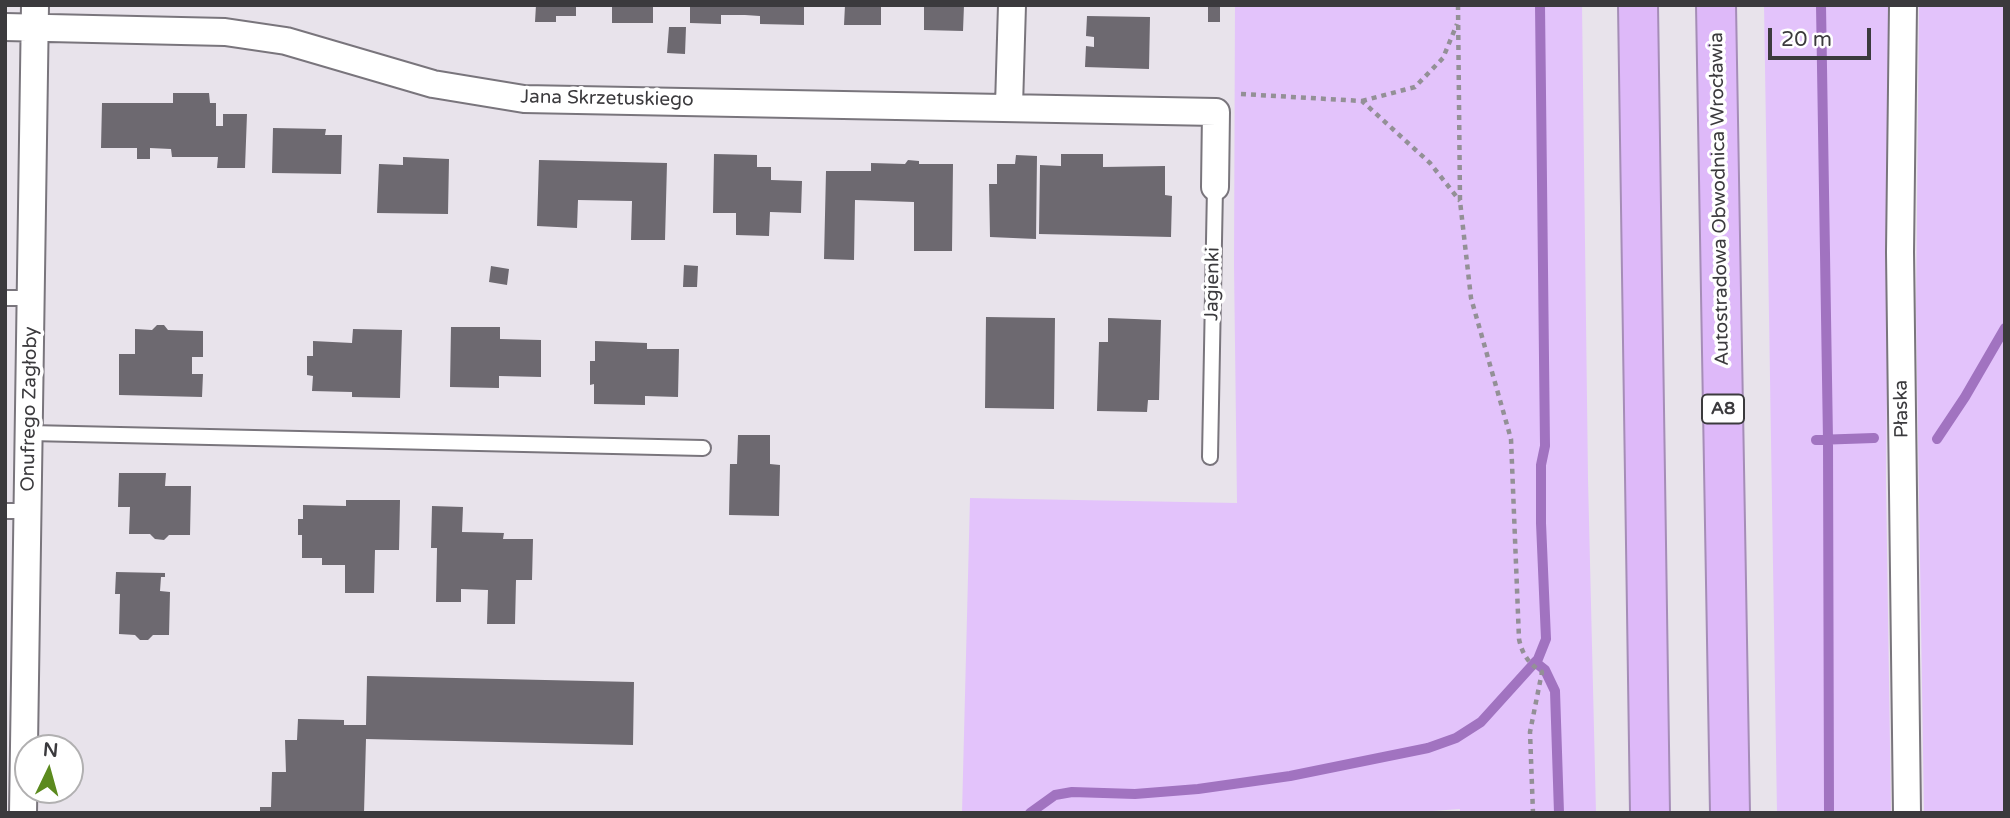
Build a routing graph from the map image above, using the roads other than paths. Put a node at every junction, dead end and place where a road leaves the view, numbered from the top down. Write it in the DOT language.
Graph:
graph roads {
  1 [pos="1012,5"];
  2 [pos="1638,5"];
  3 [pos="1716,5"];
  4 [pos="1903,5"];
  5 [pos="35,17"];
  6 [pos="5,27"];
  7 [pos="1223,103"];
  8 [pos="1009,106"];
  9 [pos="1215,187"];
  10 [pos="5,298"];
  11 [pos="32,298"];
  12 [pos="30,433"];
  13 [pos="703,448"];
  14 [pos="1210,457"];
  15 [pos="17,511"];
  16 [pos="23,813"];
  17 [pos="1650,813"];
  18 [pos="1730,813"];
  19 [pos="1907,813"];
  1 -- 8 [label="street"];
  2 -- 17 [label="highway"];
  3 -- 18 [label="highway, Autostradowa Obwodnica Wrocławia / A8"];
  4 -- 19 [label="street, Płaska"];
  5 -- 6 [label="street, Jana Skrzetuskiego"];
  5 -- 8 [label="street, Jana Skrzetuskiego"];
  5 -- 11 [label="street, Onufrego Zagłoby"];
  7 -- 8 [label="street, Jana Skrzetuskiego"];
  7 -- 9 [label="street, Jagienki"];
  9 -- 14 [label="lane, Jagienki"];
  10 -- 11 [label="lane"];
  11 -- 12 [label="street, Onufrego Zagłoby"];
  12 -- 13 [label="lane"];
  12 -- 15 [label="street, Onufrego Zagłoby"];
  15 -- 16 [label="street, Onufrego Zagłoby"];
}
